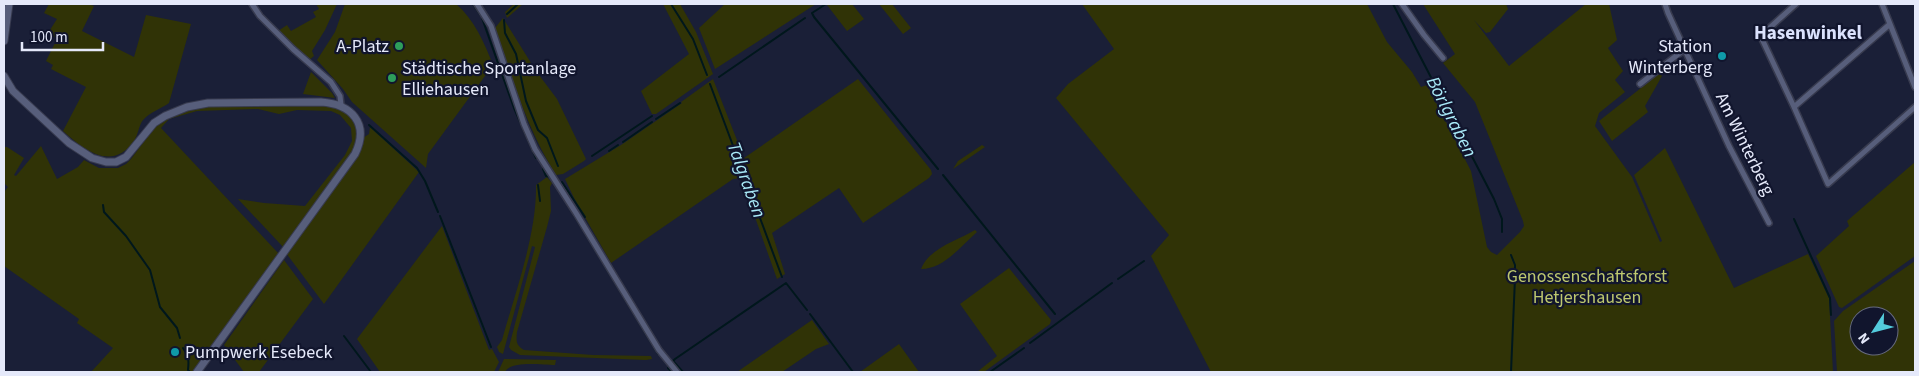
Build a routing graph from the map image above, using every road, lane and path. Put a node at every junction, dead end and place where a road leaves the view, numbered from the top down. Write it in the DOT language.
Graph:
graph roads {
  1 [pos="9,4"];
  2 [pos="252,4"];
  3 [pos="477,4"];
  4 [pos="1402,4"];
  5 [pos="1666,4"];
  6 [pos="1796,4"];
  7 [pos="1882,4"];
  8 [pos="1890,24"];
  9 [pos="4,41"];
  10 [pos="1685,49"];
  11 [pos="1443,58"];
  12 [pos="5,80"];
  13 [pos="1640,84"];
  14 [pos="1915,87"];
  15 [pos="341,105"];
  16 [pos="1794,107"];
  17 [pos="1915,107"];
  18 [pos="1769,223"];
  19 [pos="196,372"];
  20 [pos="677,372"];
  1 -- 9 [label="street"];
  2 -- 15 [label="street"];
  3 -- 20 [label="street"];
  4 -- 11 [label="street"];
  5 -- 10 [label="street, Am Winterberg"];
  6 -- 16 [label="street"];
  7 -- 8 [label="street"];
  8 -- 14 [label="street"];
  8 -- 16 [label="street"];
  10 -- 13 [label="street"];
  10 -- 18 [label="street, Am Winterberg"];
  12 -- 15 [label="street"];
  15 -- 19 [label="street"];
  16 -- 17 [label="street"];
}
